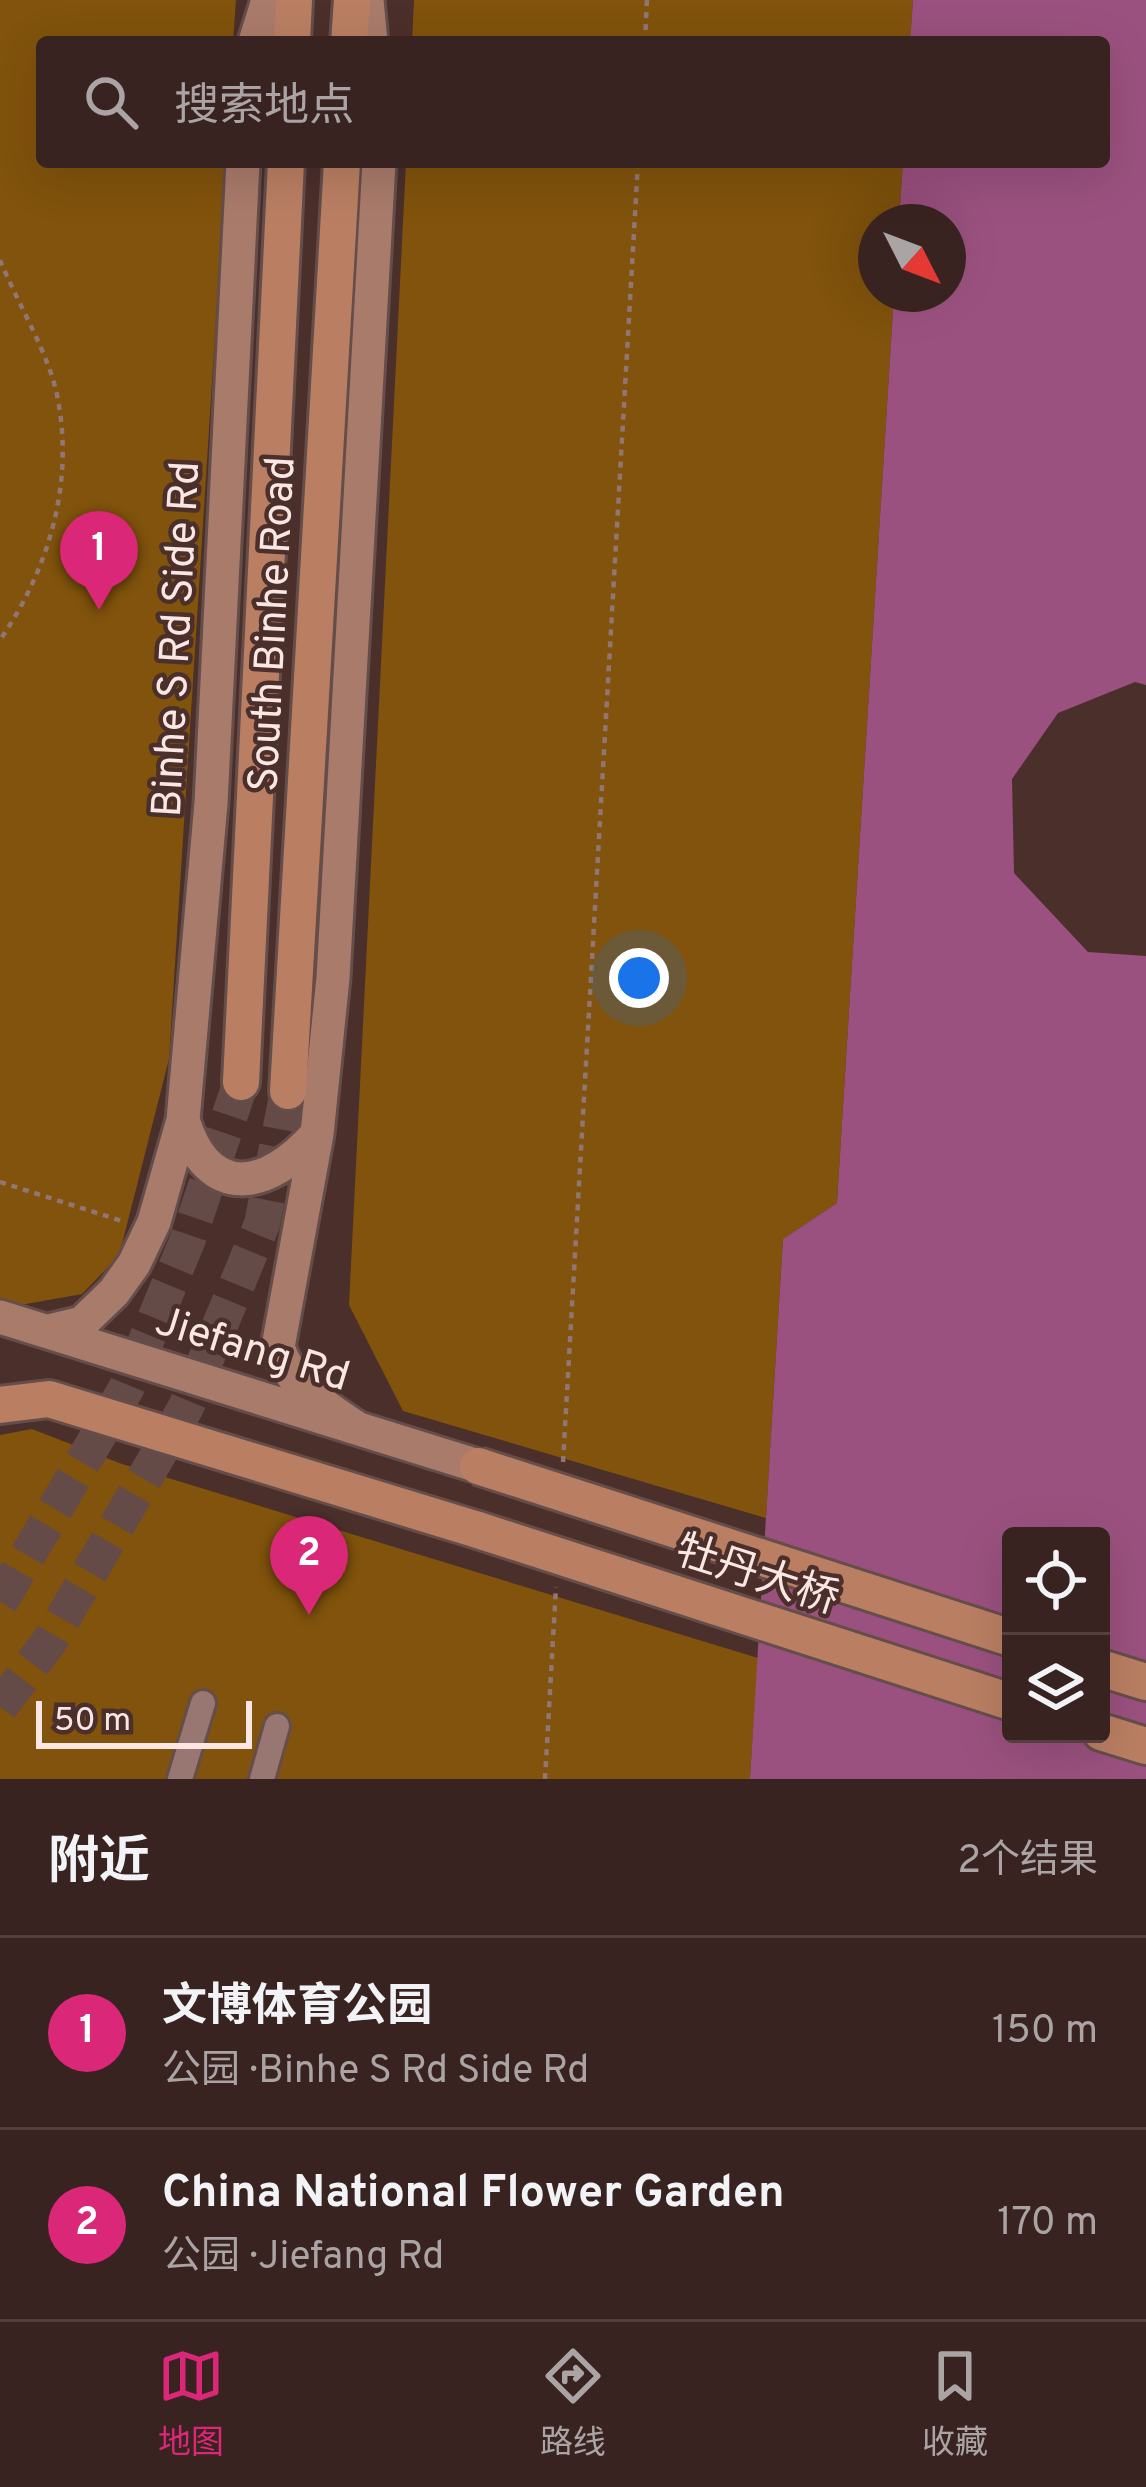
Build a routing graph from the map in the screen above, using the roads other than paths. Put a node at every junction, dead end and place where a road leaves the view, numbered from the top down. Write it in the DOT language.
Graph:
graph roads {
  1 [pos="268,0"];
  2 [pos="294,0"];
  3 [pos="352,0"];
  4 [pos="367,0"];
  5 [pos="257,36"];
  6 [pos="292,36"];
  7 [pos="349,36"];
  8 [pos="370,36"];
  9 [pos="243,168"];
  10 [pos="286,168"];
  11 [pos="342,168"];
  12 [pos="379,168"];
  13 [pos="241,1082"];
  14 [pos="288,1091"];
  15 [pos="183,1120"];
  16 [pos="317,1134"];
  17 [pos="0,1317"];
  18 [pos="49,1331"];
  19 [pos="0,1383"];
  20 [pos="49,1399"];
  21 [pos="0,1405"];
  22 [pos="354,1426"];
  23 [pos="478,1466"];
  24 [pos="1002,1635"];
  25 [pos="1110,1671"];
  26 [pos="1146,1682"];
  27 [pos="1002,1699"];
  28 [pos="203,1703"];
  29 [pos="277,1726"];
  30 [pos="1110,1735"];
  31 [pos="1146,1746"];
  32 [pos="180,1779"];
  33 [pos="262,1779"];
  1 -- 5 [label="main road"];
  2 -- 6 [label="main road"];
  3 -- 7 [label="main road"];
  4 -- 8 [label="main road"];
  9 -- 15 [label="main road, Binhe S Rd Side Rd"];
  10 -- 13 [label="main road, South Binhe Road"];
  11 -- 14 [label="main road, South Binhe Road"];
  12 -- 16 [label="main road"];
  15 -- 16 [label="main road"];
  15 -- 18 [label="main road, Binhe S Rd Side Rd"];
  16 -- 22 [label="main road"];
  17 -- 18 [label="main road, Jiefang Rd"];
  18 -- 22 [label="main road, Jiefang Rd"];
  19 -- 20 [label="main road"];
  20 -- 21 [label="main road"];
  20 -- 27 [label="main road, 牡丹大桥, bridge"];
  22 -- 23 [label="main road, Jiefang Rd"];
  23 -- 24 [label="main road, 牡丹大桥, bridge"];
  25 -- 26 [label="main road"];
  28 -- 32 [label="street"];
  29 -- 33 [label="street"];
  30 -- 31 [label="main road"];
}
